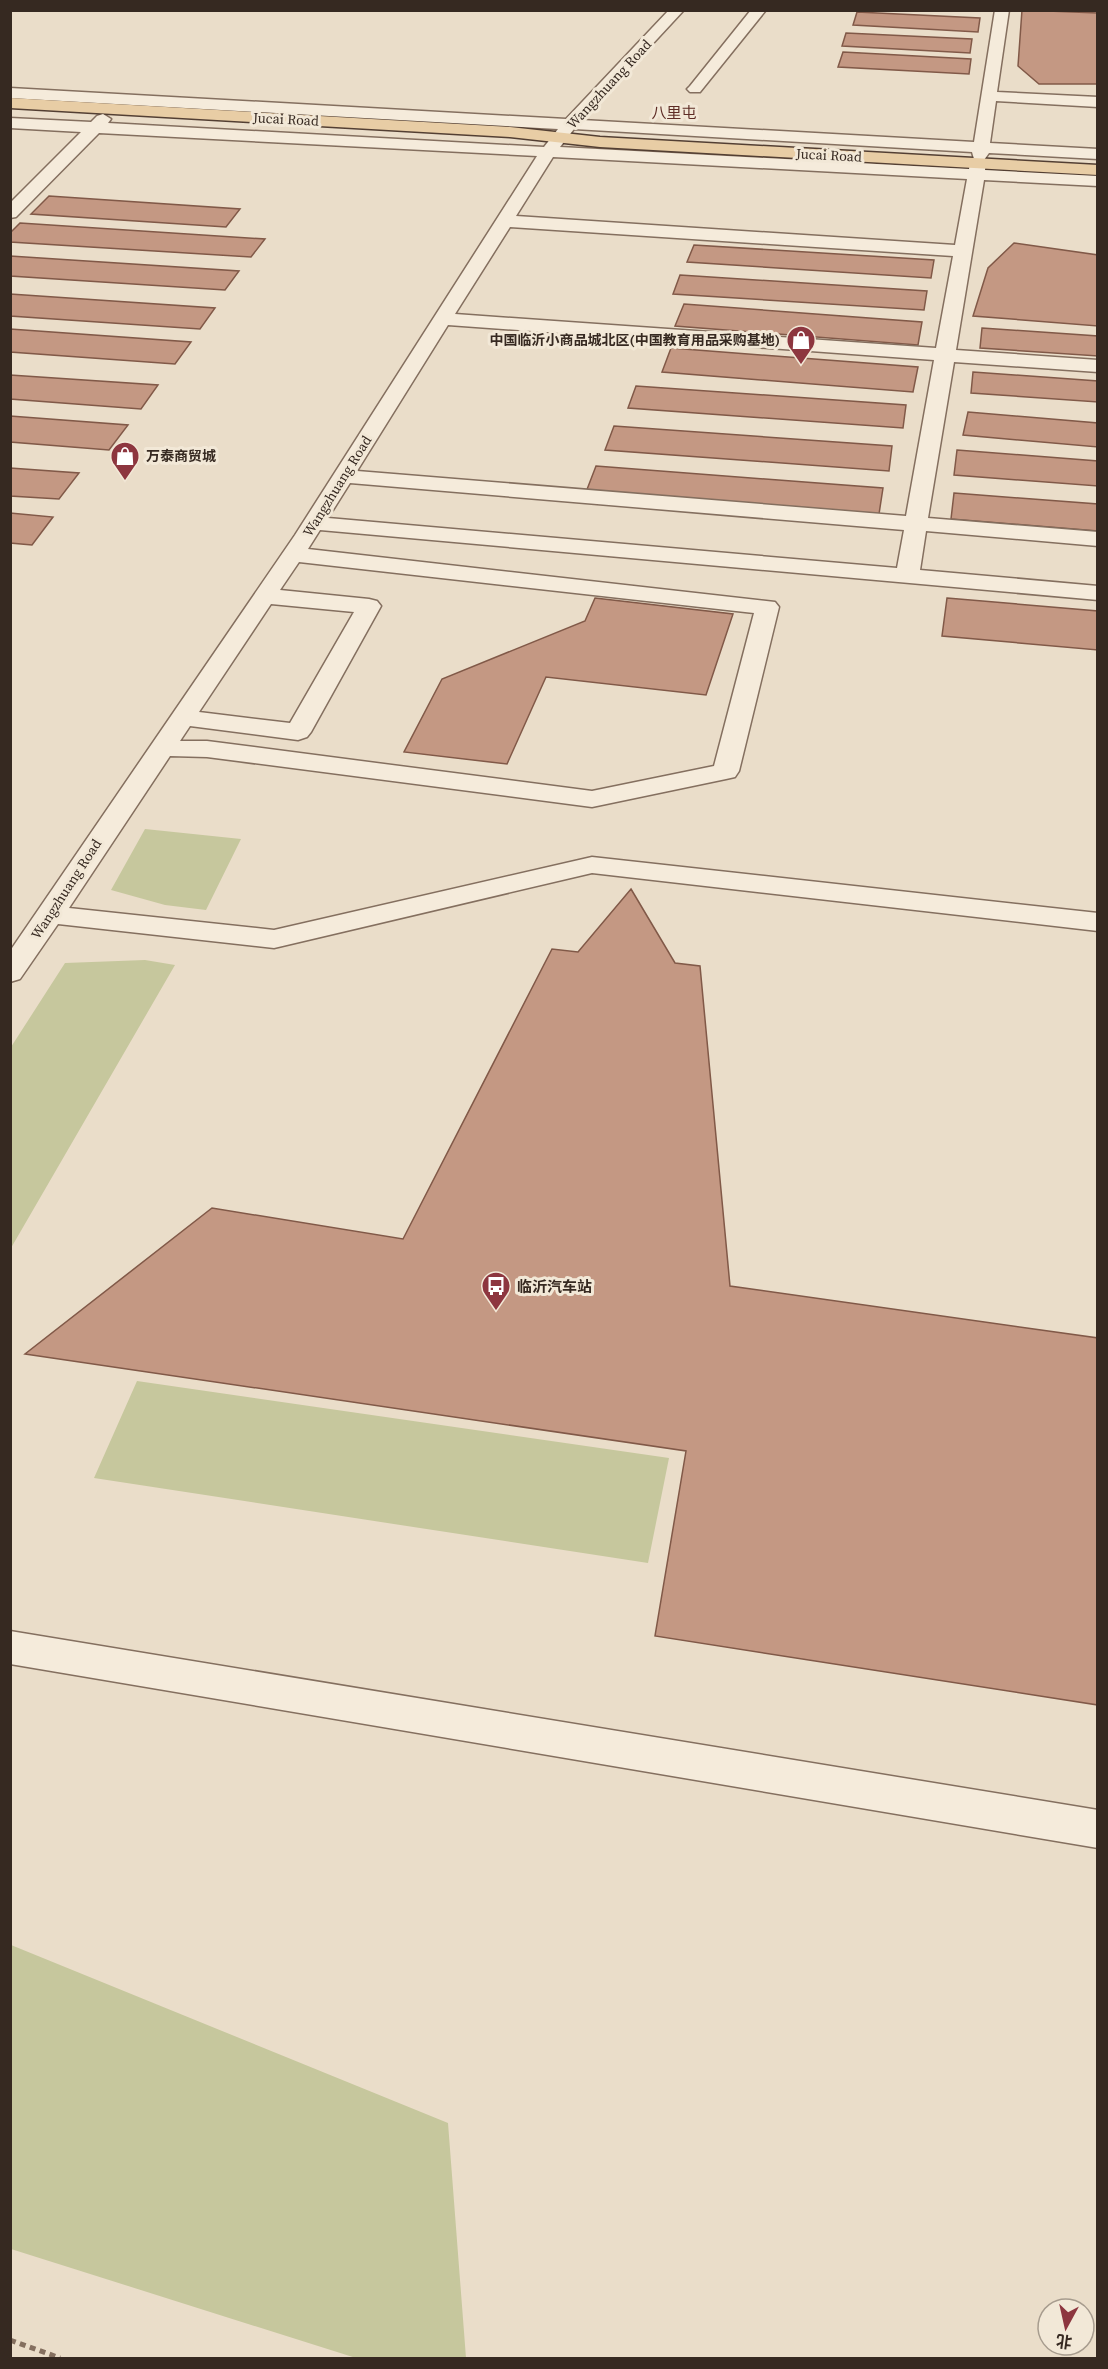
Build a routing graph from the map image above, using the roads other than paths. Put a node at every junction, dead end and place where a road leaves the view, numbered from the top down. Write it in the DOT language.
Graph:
graph roads {
  1 [pos="677,10"];
  2 [pos="759,10"];
  3 [pos="1002,10"];
  4 [pos="695,89"];
  5 [pos="10,93"];
  6 [pos="988,96"];
  7 [pos="1098,102"];
  8 [pos="10,103"];
  9 [pos="10,110"];
  10 [pos="107,115"];
  11 [pos="10,123"];
  12 [pos="94,127"];
  13 [pos="560,138"];
  14 [pos="1098,154"];
  15 [pos="979,160"];
  16 [pos="1098,162"];
  17 [pos="1098,170"];
  18 [pos="1098,181"];
  19 [pos="10,213"];
  20 [pos="505,221"];
  21 [pos="963,252"];
  22 [pos="443,319"];
  23 [pos="944,355"];
  24 [pos="1098,366"];
  25 [pos="343,476"];
  26 [pos="314,523"];
  27 [pos="914,524"];
  28 [pos="1098,539"];
  29 [pos="292,554"];
  30 [pos="906,576"];
  31 [pos="1098,593"];
  32 [pos="264,596"];
  33 [pos="181,717"];
  34 [pos="160,748"];
  35 [pos="49,914"];
  36 [pos="1098,922"];
  37 [pos="10,973"];
  38 [pos="10,1647"];
  39 [pos="1098,1829"];
  1 -- 13 [label="street, Wangzhuang Road"];
  2 -- 4 [label="street"];
  3 -- 6 [label="street"];
  5 -- 13 [label="street"];
  6 -- 7 [label="street"];
  6 -- 15 [label="street"];
  8 -- 13 [label="main road, Jucai Road"];
  9 -- 10 [label="main road, Jucai Road"];
  10 -- 12 [label="street"];
  10 -- 13 [label="main road, Jucai Road"];
  11 -- 12 [label="street"];
  12 -- 13 [label="street"];
  12 -- 19 [label="street"];
  13 -- 15 [label="main road, Jucai Road"];
  13 -- 20 [label="street, Wangzhuang Road"];
  14 -- 15 [label="street"];
  15 -- 16 [label="main road, Jucai Road"];
  15 -- 17 [label="main road, Jucai Road"];
  15 -- 18 [label="street"];
  15 -- 21 [label="street"];
  20 -- 21 [label="street"];
  20 -- 22 [label="street, Wangzhuang Road"];
  21 -- 23 [label="street"];
  22 -- 23 [label="street"];
  22 -- 25 [label="street, Wangzhuang Road"];
  23 -- 24 [label="street"];
  23 -- 27 [label="street"];
  25 -- 26 [label="street, Wangzhuang Road"];
  25 -- 27 [label="street"];
  26 -- 29 [label="street, Wangzhuang Road"];
  26 -- 30 [label="street"];
  27 -- 28 [label="street"];
  27 -- 30 [label="street"];
  29 -- 32 [label="street, Wangzhuang Road"];
  29 -- 34 [label="street"];
  30 -- 31 [label="street"];
  32 -- 33 [label="street, Wangzhuang Road"];
  32 -- 33 [label="street"];
  33 -- 34 [label="street, Wangzhuang Road"];
  34 -- 35 [label="street, Wangzhuang Road"];
  35 -- 36 [label="street"];
  35 -- 37 [label="street, Wangzhuang Road"];
  38 -- 39 [label="street"];
}
